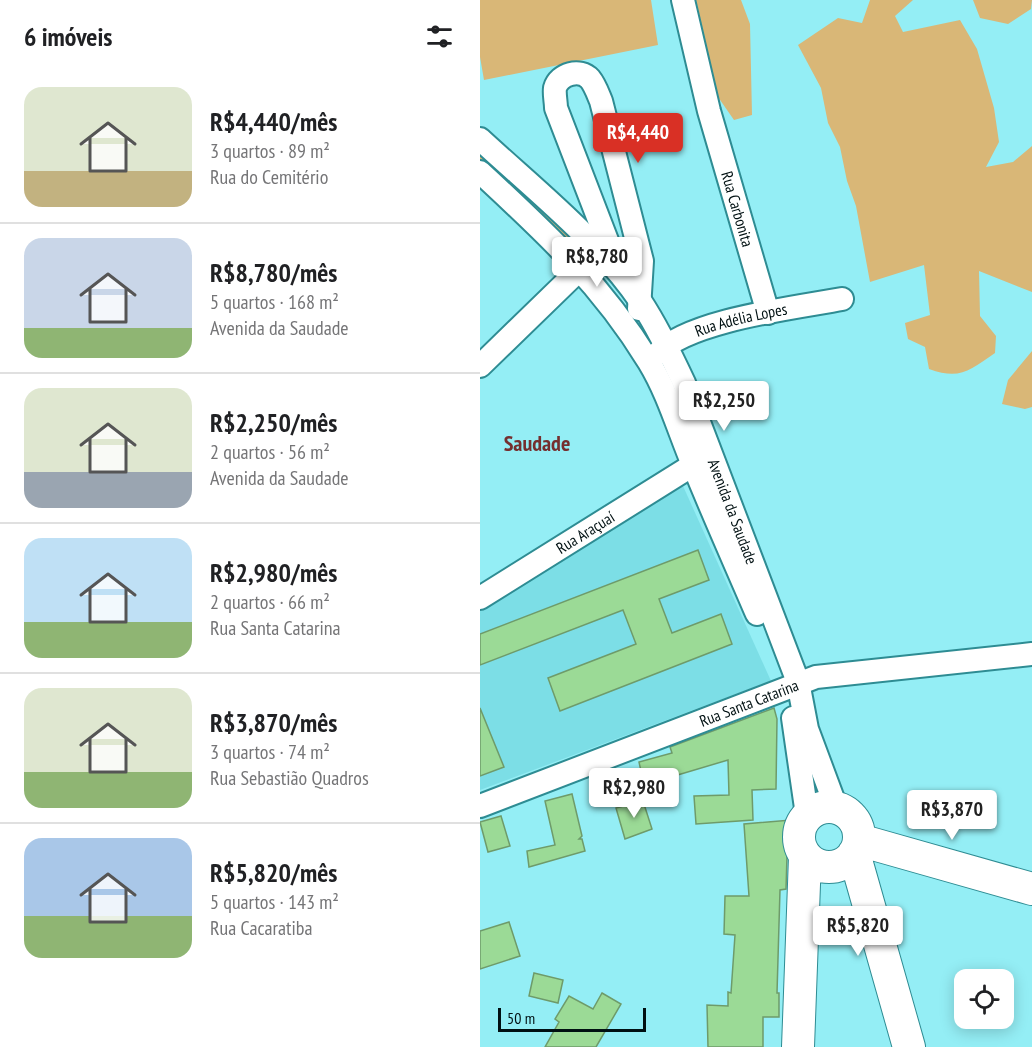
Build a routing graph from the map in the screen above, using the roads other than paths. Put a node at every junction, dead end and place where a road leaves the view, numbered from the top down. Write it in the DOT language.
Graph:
graph roads {
  1 [pos="683,0"];
  2 [pos="480,139"];
  3 [pos="480,172"];
  4 [pos="580,268"];
  5 [pos="620,275"];
  6 [pos="842,299"];
  7 [pos="640,301"];
  8 [pos="614,310"];
  9 [pos="768,313"];
  10 [pos="633,340"];
  11 [pos="666,344"];
  12 [pos="649,362"];
  13 [pos="480,366"];
  14 [pos="693,465"];
  15 [pos="480,598"];
  16 [pos="1032,654"];
  17 [pos="793,684"];
  18 [pos="480,806"];
  19 [pos="821,811"];
  20 [pos="857,847"];
  21 [pos="805,857"];
  22 [pos="1032,889"];
  23 [pos="798,1047"];
  24 [pos="909,1047"];
  1 -- 9 [label="street, Rua Carbonita"];
  2 -- 5 [label="street, Avenida da Saudade"];
  3 -- 4 [label="street, Avenida da Saudade"];
  4 -- 8 [label="street, Avenida da Saudade"];
  4 -- 13 [label="street"];
  5 -- 7 [label="street, Avenida da Saudade"];
  5 -- 7 [label="street"];
  5 -- 8 [label="street"];
  6 -- 9 [label="street, Rua Adélia Lopes"];
  7 -- 10 [label="street"];
  7 -- 11 [label="street, Avenida da Saudade"];
  8 -- 10 [label="street, Avenida da Saudade"];
  9 -- 11 [label="street, Rua Adélia Lopes"];
  10 -- 12 [label="street, Avenida da Saudade"];
  11 -- 12 [label="street, Rua Adélia Lopes"];
  11 -- 17 [label="street, Avenida da Saudade"];
  12 -- 14 [label="street, Avenida da Saudade"];
  14 -- 15 [label="street, Rua Araçuaí"];
  14 -- 17 [label="street, Avenida da Saudade"];
  16 -- 17 [label="street, Rua Santa Catarina"];
  17 -- 18 [label="street, Rua Santa Catarina"];
  17 -- 19 [label="street, Avenida da Saudade"];
  19 -- 20 [label="street"];
  19 -- 21 [label="street"];
  20 -- 21 [label="street"];
  20 -- 22 [label="street"];
  20 -- 24 [label="street"];
  21 -- 23 [label="street"];
}
